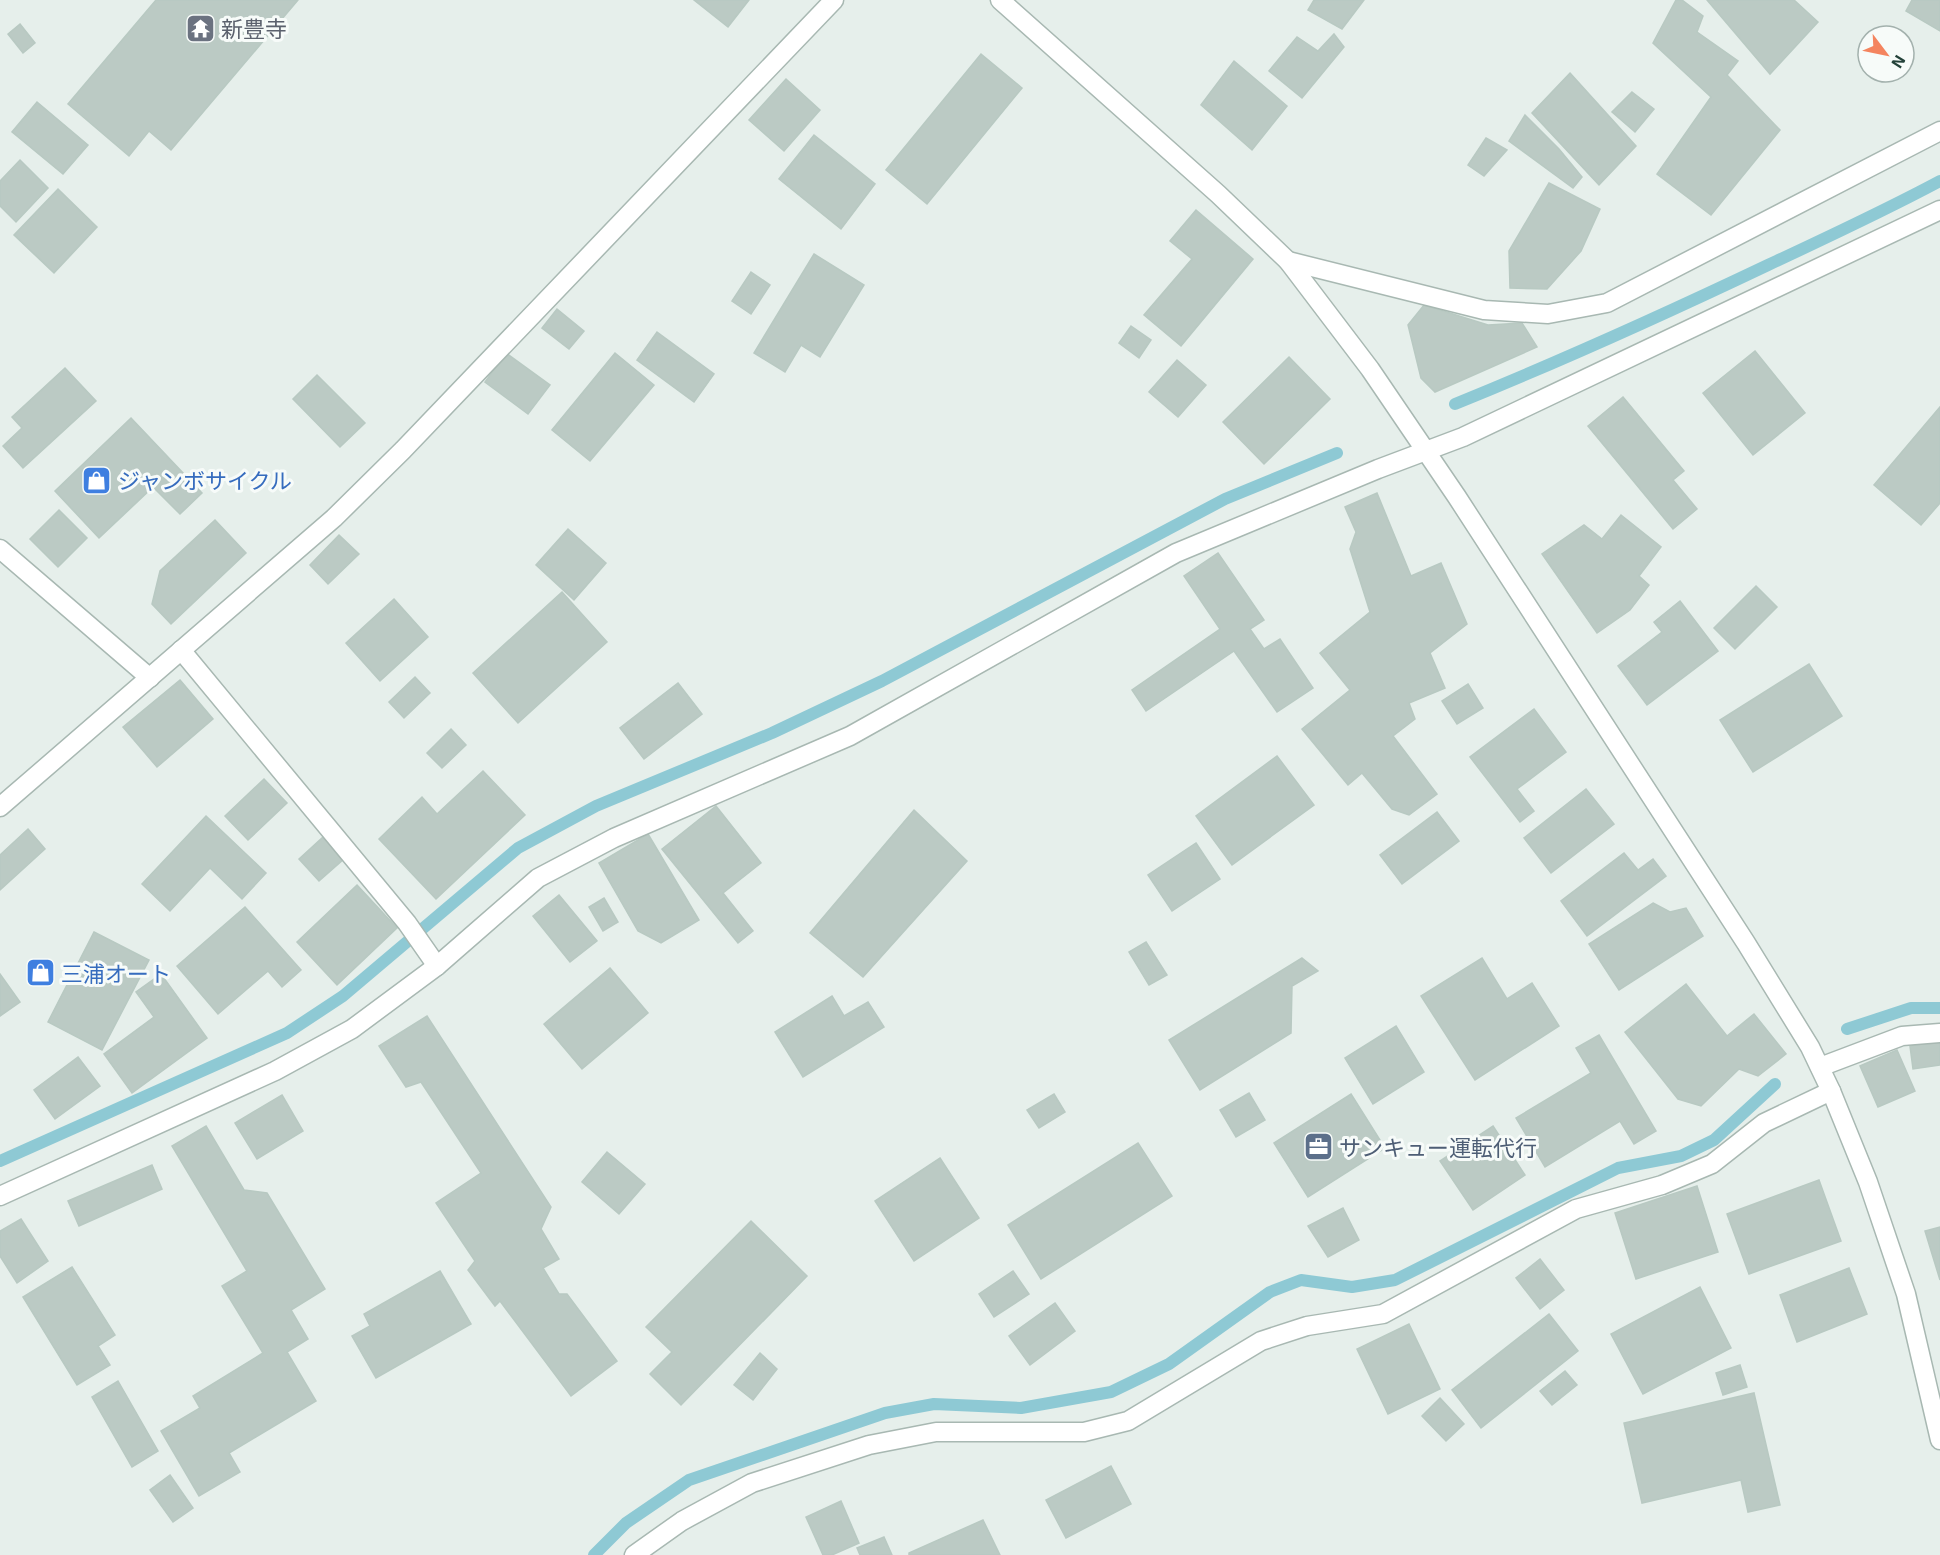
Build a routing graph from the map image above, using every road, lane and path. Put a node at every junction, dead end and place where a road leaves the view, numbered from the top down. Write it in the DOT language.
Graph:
graph roads {
  1 [pos="834,0"];
  2 [pos="1000,0"];
  3 [pos="1940,131"];
  4 [pos="1940,210"];
  5 [pos="1288,261"];
  6 [pos="1425,451"];
  7 [pos="0,549"];
  8 [pos="181,650"];
  9 [pos="150,678"];
  10 [pos="0,807"];
  11 [pos="437,966"];
  12 [pos="1940,1034"];
  13 [pos="1820,1067"];
  14 [pos="1831,1091"];
  15 [pos="0,1196"];
  16 [pos="1940,1440"];
  17 [pos="634,1555"];
  1 -- 8 [label="street"];
  2 -- 5 [label="street"];
  3 -- 5 [label="street"];
  4 -- 6 [label="street"];
  5 -- 6 [label="street"];
  6 -- 11 [label="street"];
  6 -- 13 [label="street"];
  7 -- 9 [label="street"];
  8 -- 9 [label="street"];
  8 -- 11 [label="street"];
  9 -- 10 [label="street"];
  11 -- 15 [label="street"];
  12 -- 13 [label="street"];
  13 -- 14 [label="street"];
  14 -- 16 [label="street"];
  14 -- 17 [label="street"];
}
